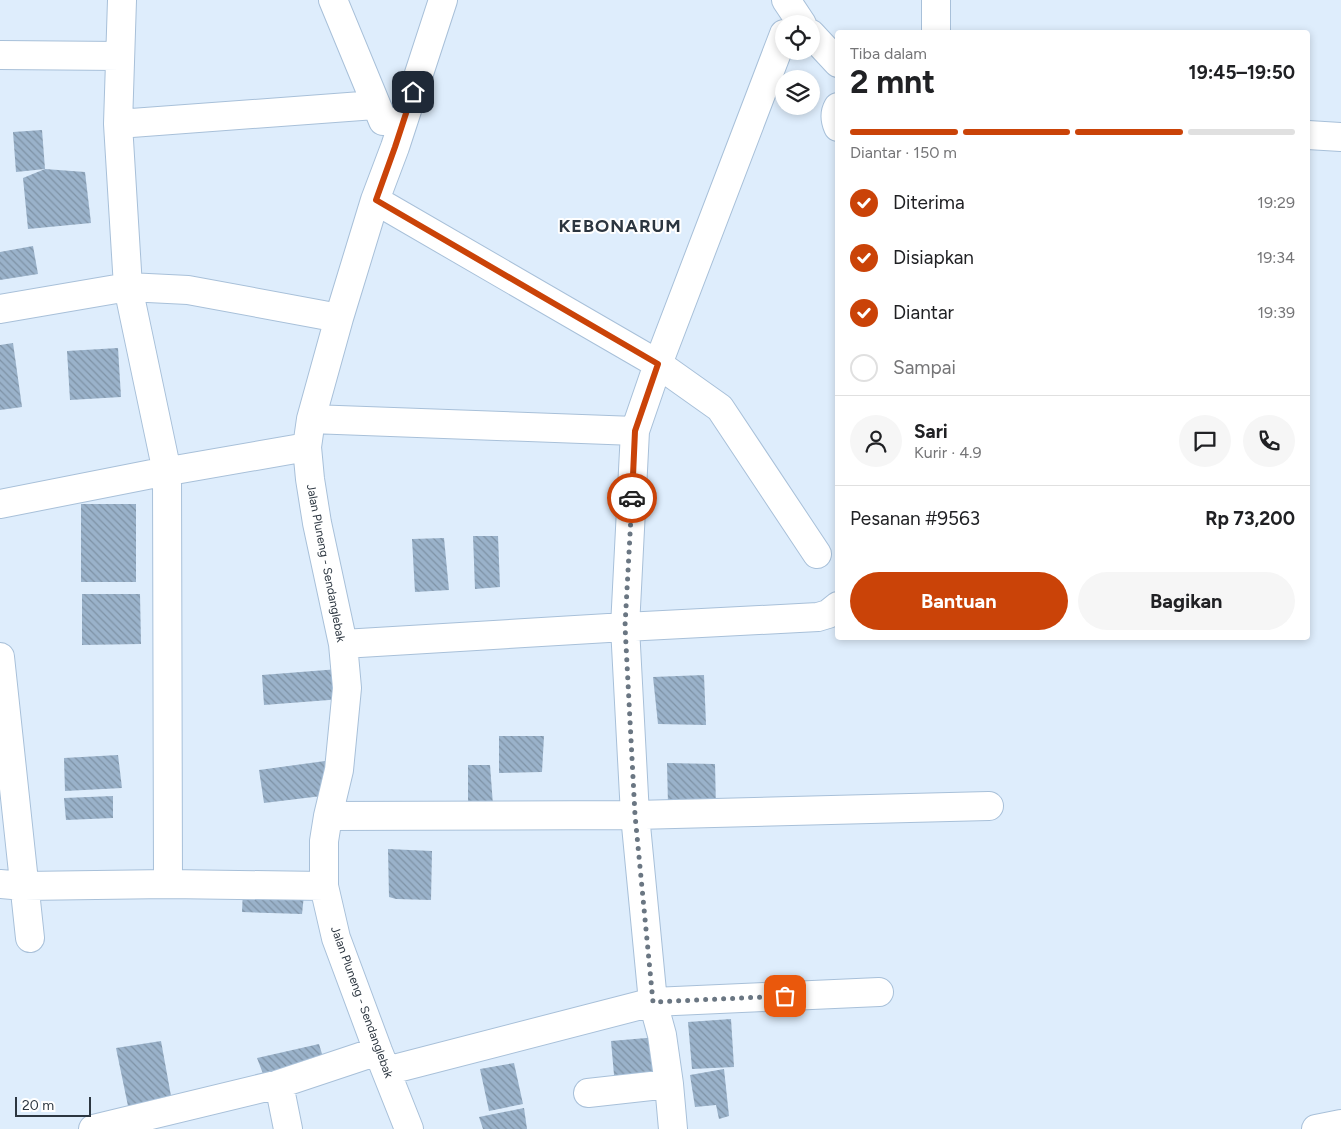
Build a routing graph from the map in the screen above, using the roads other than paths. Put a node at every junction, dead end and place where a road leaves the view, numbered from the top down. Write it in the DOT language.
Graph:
graph roads {
  1 [pos="122,0"];
  2 [pos="333,0"];
  3 [pos="443,0"];
  4 [pos="936,0"];
  5 [pos="936,30"];
  6 [pos="820,44"];
  7 [pos="0,56"];
  8 [pos="120,56"];
  9 [pos="775,60"];
  10 [pos="835,60"];
  11 [pos="376,105"];
  12 [pos="118,124"];
  13 [pos="1310,135"];
  14 [pos="1341,137"];
  15 [pos="395,147"];
  16 [pos="376,200"];
  17 [pos="128,286"];
  18 [pos="0,309"];
  19 [pos="339,318"];
  20 [pos="658,364"];
  21 [pos="311,418"];
  22 [pos="635,431"];
  23 [pos="308,447"];
  24 [pos="167,472"];
  25 [pos="0,504"];
  26 [pos="818,554"];
  27 [pos="835,609"];
  28 [pos="625,626"];
  29 [pos="343,644"];
  30 [pos="0,657"];
  31 [pos="989,806"];
  32 [pos="635,815"];
  33 [pos="328,816"];
  34 [pos="168,884"];
  35 [pos="12,885"];
  36 [pos="324,886"];
  37 [pos="30,938"];
  38 [pos="880,992"];
  39 [pos="653,1002"];
  40 [pos="382,1061"];
  41 [pos="279,1084"];
  42 [pos="669,1084"];
  43 [pos="588,1093"];
  44 [pos="1341,1124"];
  45 [pos="93,1129"];
  46 [pos="288,1129"];
  47 [pos="409,1129"];
  48 [pos="673,1129"];
  49 [pos="1316,1129"];
  1 -- 8 [label="street"];
  2 -- 11 [label="street"];
  3 -- 15 [label="street, Jalan Pluneng - Sendanglebak"];
  4 -- 5 [label="street"];
  6 -- 10 [label="street"];
  7 -- 8 [label="street"];
  8 -- 12 [label="street"];
  9 -- 20 [label="street"];
  11 -- 12 [label="street"];
  11 -- 15 [label="street"];
  12 -- 17 [label="street"];
  13 -- 14 [label="street"];
  15 -- 16 [label="street, Jalan Pluneng - Sendanglebak"];
  16 -- 19 [label="street, Jalan Pluneng - Sendanglebak"];
  16 -- 20 [label="street"];
  17 -- 18 [label="street"];
  17 -- 19 [label="street"];
  17 -- 24 [label="street"];
  19 -- 21 [label="street, Jalan Pluneng - Sendanglebak"];
  20 -- 22 [label="street"];
  20 -- 26 [label="street"];
  21 -- 22 [label="street"];
  21 -- 23 [label="street, Jalan Pluneng - Sendanglebak"];
  22 -- 28 [label="street"];
  23 -- 24 [label="street"];
  23 -- 29 [label="street, Jalan Pluneng - Sendanglebak"];
  24 -- 25 [label="street"];
  24 -- 34 [label="street"];
  27 -- 28 [label="street"];
  28 -- 29 [label="street"];
  28 -- 32 [label="street"];
  29 -- 33 [label="street, Jalan Pluneng - Sendanglebak"];
  30 -- 35 [label="street"];
  31 -- 32 [label="street"];
  32 -- 33 [label="street"];
  32 -- 39 [label="street"];
  33 -- 36 [label="street, Jalan Pluneng - Sendanglebak"];
  34 -- 35 [label="street"];
  34 -- 36 [label="street"];
  35 -- 37 [label="street"];
  36 -- 40 [label="street, Jalan Pluneng - Sendanglebak"];
  38 -- 39 [label="street"];
  39 -- 40 [label="street"];
  39 -- 42 [label="street"];
  40 -- 41 [label="street"];
  40 -- 47 [label="street, Jalan Pluneng - Sendanglebak"];
  41 -- 45 [label="street"];
  41 -- 46 [label="street"];
  42 -- 43 [label="street"];
  42 -- 48 [label="street"];
  44 -- 49 [label="street"];
}
